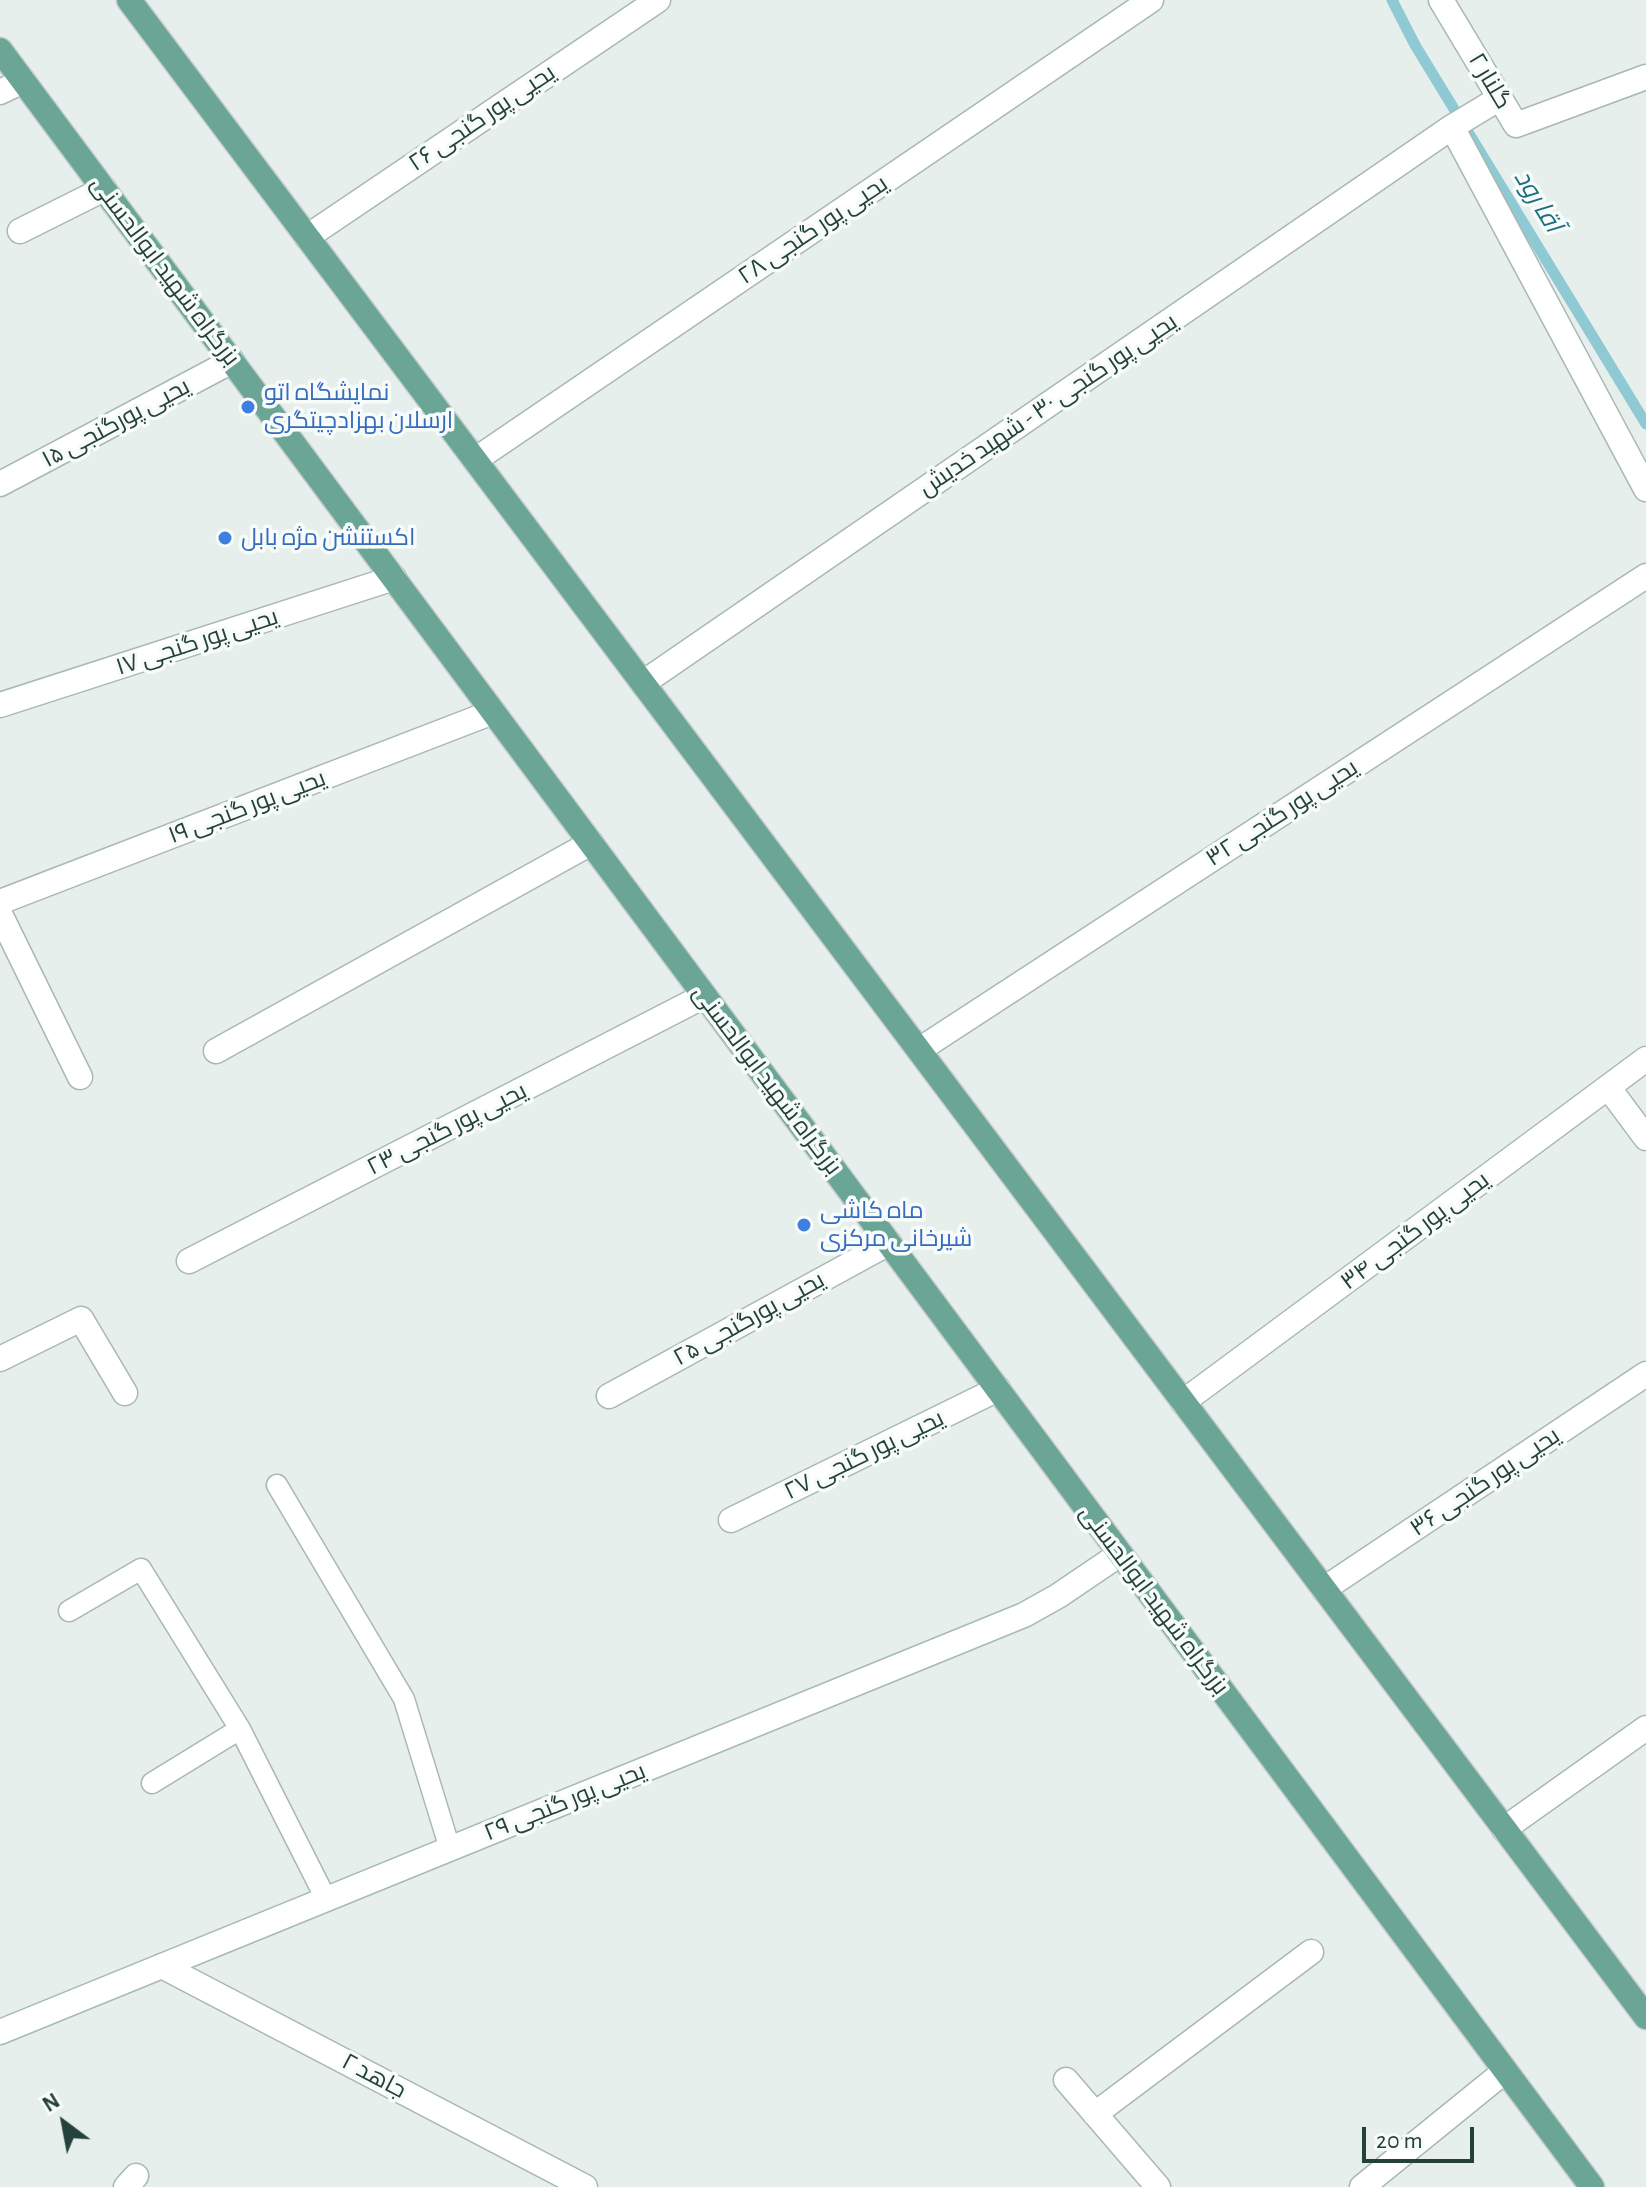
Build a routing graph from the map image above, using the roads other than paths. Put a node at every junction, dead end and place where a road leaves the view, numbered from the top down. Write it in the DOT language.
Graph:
graph roads {
  1 [pos="129,0"];
  2 [pos="658,0"];
  3 [pos="1151,0"];
  4 [pos="1441,0"];
  5 [pos="0,50"];
  6 [pos="1646,77"];
  7 [pos="23,81"];
  8 [pos="0,92"];
  9 [pos="1500,98"];
  10 [pos="1452,127"];
  11 [pos="104,189"];
  12 [pos="20,231"];
  13 [pos="307,237"];
  14 [pos="232,361"];
  15 [pos="475,460"];
  16 [pos="0,484"];
  17 [pos="1646,489"];
  18 [pos="1646,576"];
  19 [pos="394,578"];
  20 [pos="643,683"];
  21 [pos="0,705"];
  22 [pos="493,712"];
  23 [pos="591,843"];
  24 [pos="0,902"];
  25 [pos="0,914"];
  26 [pos="704,996"];
  27 [pos="919,1050"];
  28 [pos="216,1051"];
  29 [pos="1646,1059"];
  30 [pos="80,1077"];
  31 [pos="1608,1087"];
  32 [pos="1646,1138"];
  33 [pos="889,1243"];
  34 [pos="189,1261"];
  35 [pos="0,1359"];
  36 [pos="1646,1374"];
  37 [pos="998,1389"];
  38 [pos="125,1393"];
  39 [pos="609,1396"];
  40 [pos="1183,1402"];
  41 [pos="277,1485"];
  42 [pos="731,1520"];
  43 [pos="1120,1554"];
  44 [pos="1324,1589"];
  45 [pos="69,1611"];
  46 [pos="1646,1728"];
  47 [pos="240,1729"];
  48 [pos="152,1783"];
  49 [pos="1504,1829"];
  50 [pos="450,1849"];
  51 [pos="326,1899"];
  52 [pos="1311,1952"];
  53 [pos="162,1966"];
  54 [pos="1646,2017"];
  55 [pos="0,2032"];
  56 [pos="1505,2071"];
  57 [pos="1066,2080"];
  58 [pos="1095,2114"];
  59 [pos="585,2187"];
  60 [pos="1158,2187"];
  61 [pos="1362,2187"];
  62 [pos="1592,2187"];
  1 -- 13 [label="main road"];
  2 -- 13 [label="street, یحیی پور گنجی ۲۶"];
  3 -- 15 [label="street, یحیی پور گنجی ۲۸"];
  4 -- 9 [label="street, گلنار ۲"];
  5 -- 7 [label="main road, بزرگراه شهید ابوالحسنی"];
  6 -- 9 [label="street, گلنار ۲"];
  7 -- 8 [label="street"];
  7 -- 11 [label="main road, بزرگراه شهید ابوالحسنی"];
  9 -- 10 [label="street, یحیی پور گنجی ۳۰ - شهید خدیش"];
  10 -- 17 [label="street"];
  10 -- 20 [label="street, یحیی پور گنجی ۳۰ - شهید خدیش"];
  11 -- 12 [label="street"];
  11 -- 14 [label="main road, بزرگراه شهید ابوالحسنی"];
  13 -- 15 [label="main road"];
  14 -- 16 [label="street, یحیی پورگنجی ۱۵"];
  14 -- 19 [label="main road, بزرگراه شهید ابوالحسنی"];
  15 -- 20 [label="main road"];
  18 -- 27 [label="street, یحیی پور گنجی ۳۲"];
  19 -- 21 [label="street, یحیی پور گنجی ۱۷"];
  19 -- 22 [label="main road, بزرگراه شهید ابوالحسنی"];
  20 -- 27 [label="main road"];
  22 -- 23 [label="main road, بزرگراه شهید ابوالحسنی"];
  22 -- 24 [label="street, یحیی پور گنجی ۱۹"];
  23 -- 26 [label="main road, بزرگراه شهید ابوالحسنی"];
  23 -- 28 [label="street"];
  25 -- 30 [label="street"];
  26 -- 33 [label="main road, بزرگراه شهید ابوالحسنی"];
  26 -- 34 [label="street, یحیی پور گنجی ۲۳"];
  27 -- 40 [label="main road"];
  29 -- 31 [label="street, یحیی پور گنجی ۳۴"];
  31 -- 32 [label="street"];
  31 -- 40 [label="street, یحیی پور گنجی ۳۴"];
  33 -- 37 [label="main road, بزرگراه شهید ابوالحسنی"];
  33 -- 39 [label="street, یحیی پورگنجی ۲۵"];
  35 -- 38 [label="street"];
  36 -- 44 [label="street, یحیی پور گنجی ۳۶"];
  37 -- 42 [label="street, یحیی پور گنجی ۲۷"];
  37 -- 43 [label="main road, بزرگراه شهید ابوالحسنی"];
  40 -- 44 [label="main road"];
  41 -- 50 [label="lane"];
  43 -- 50 [label="street, یحیی پور گنجی ۲۹"];
  43 -- 56 [label="main road, بزرگراه شهید ابوالحسنی"];
  44 -- 49 [label="main road"];
  45 -- 47 [label="lane"];
  46 -- 49 [label="street"];
  47 -- 48 [label="lane"];
  47 -- 51 [label="lane"];
  49 -- 54 [label="main road"];
  50 -- 51 [label="street, یحیی پور گنجی ۲۹"];
  51 -- 53 [label="street, یحیی پور گنجی ۲۹"];
  52 -- 58 [label="street"];
  53 -- 55 [label="street, یحیی پور گنجی ۲۹"];
  53 -- 59 [label="street, جاهد ۲"];
  56 -- 61 [label="street"];
  56 -- 62 [label="main road, بزرگراه شهید ابوالحسنی"];
  57 -- 58 [label="street"];
  58 -- 60 [label="street"];
}
